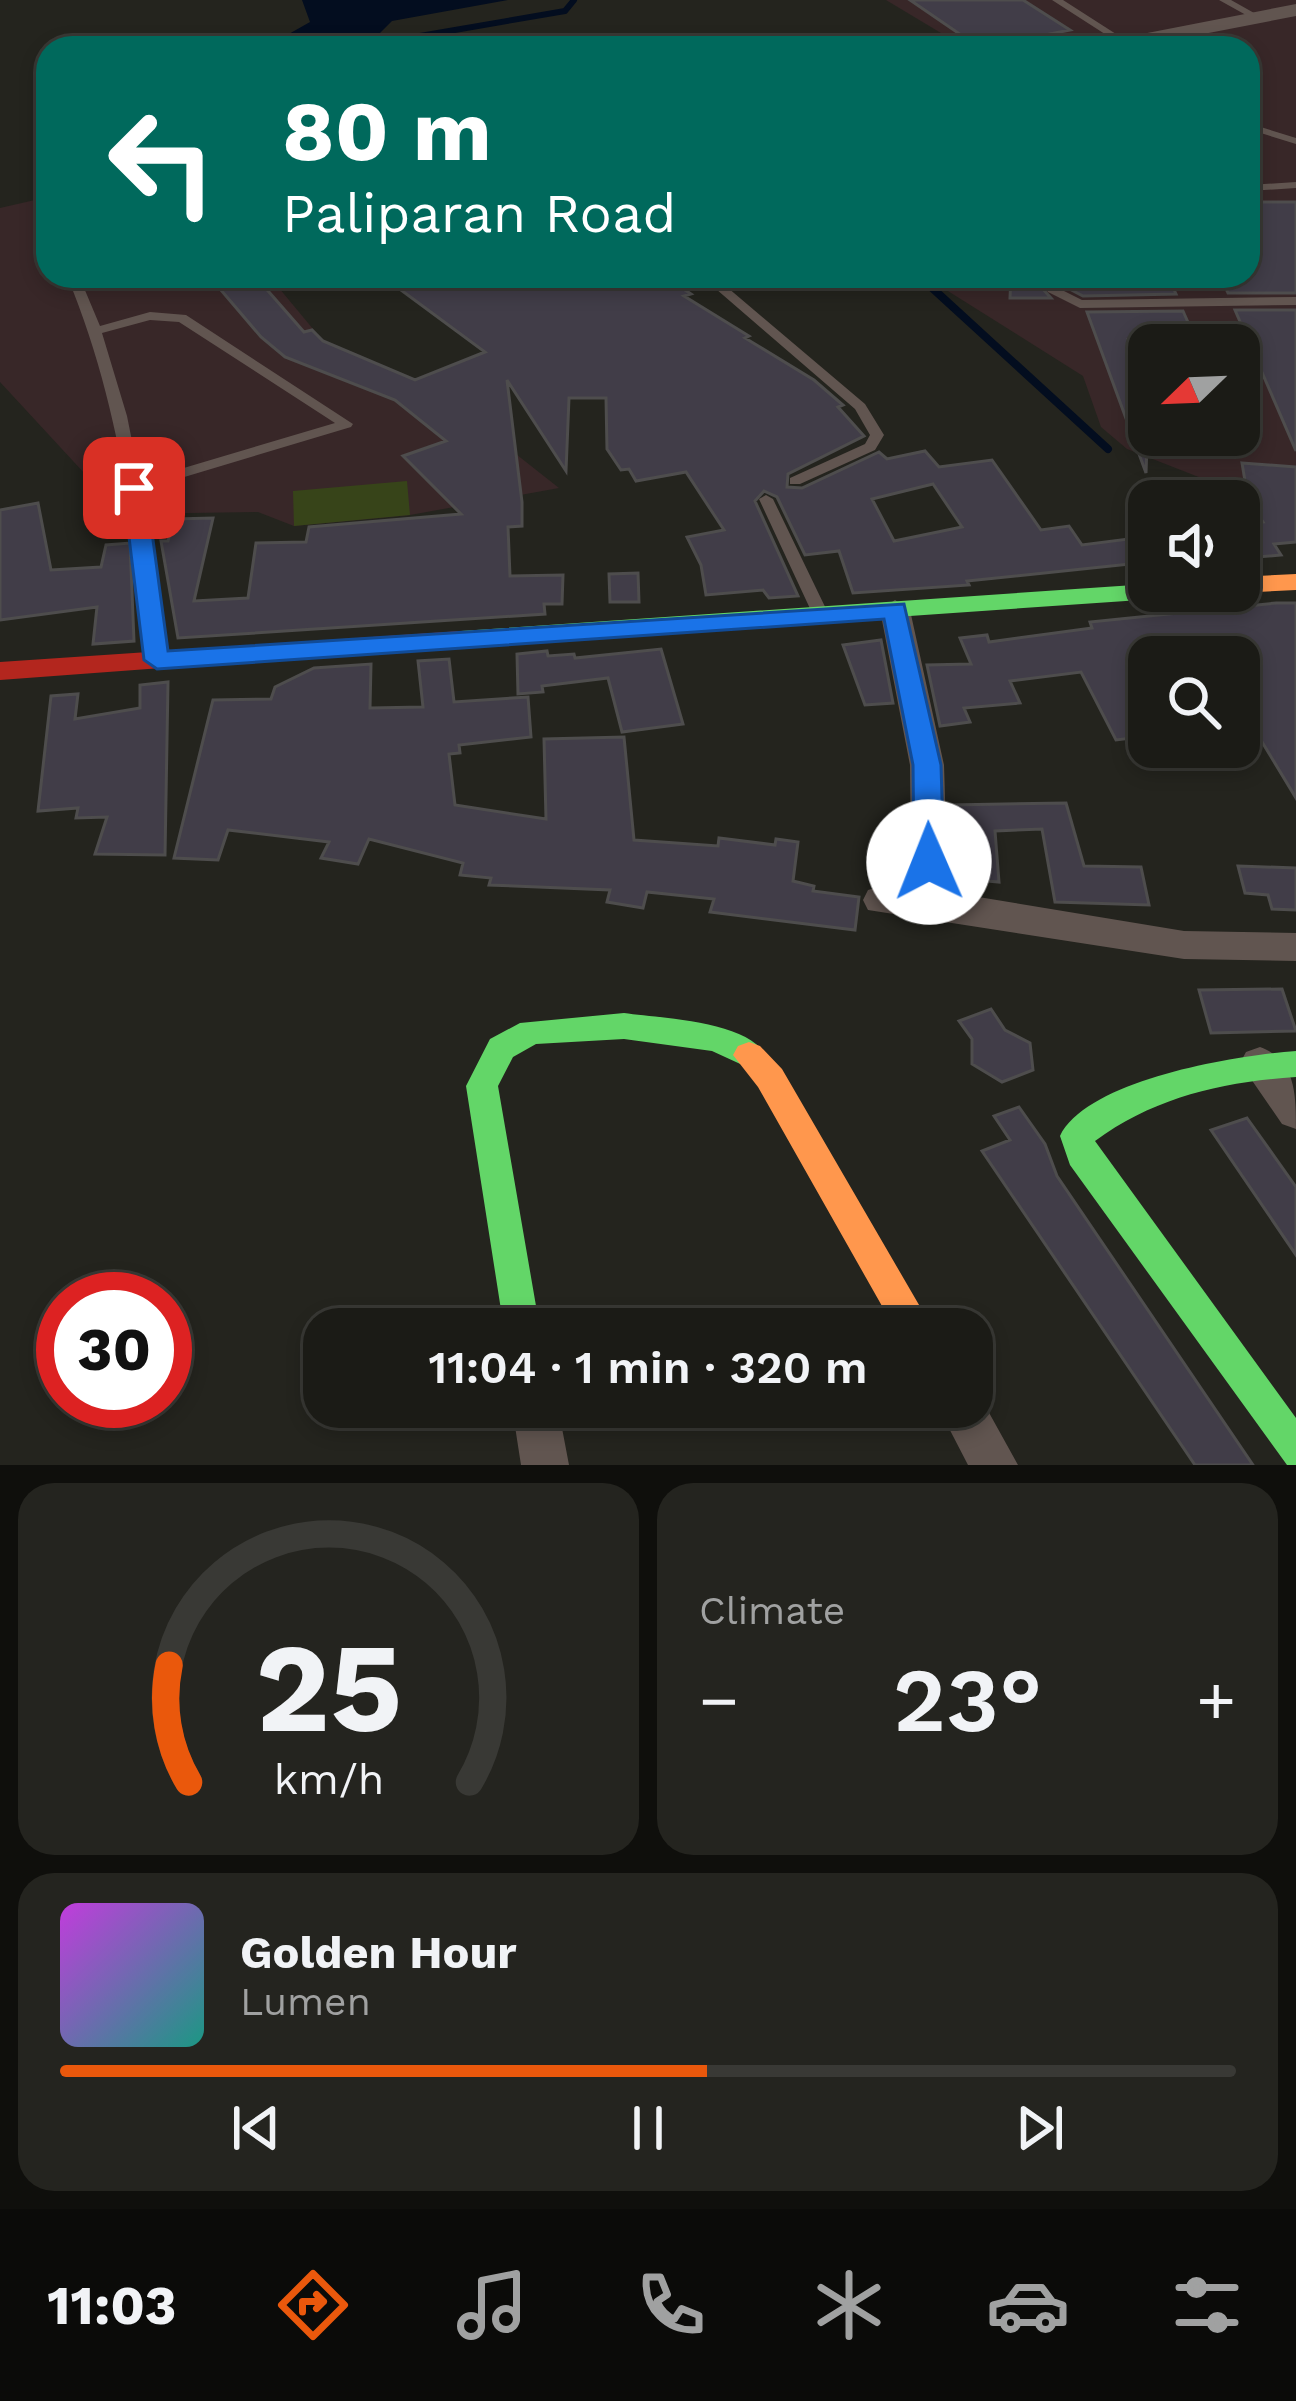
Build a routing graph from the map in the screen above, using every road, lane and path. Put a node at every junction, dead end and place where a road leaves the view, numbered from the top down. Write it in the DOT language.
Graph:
graph roads {
  1 [pos="1057,0"];
  2 [pos="1224,0"];
  3 [pos="1296,10"];
  4 [pos="1258,18"];
  5 [pos="1113,36"];
  6 [pos="1166,36"];
  7 [pos="1260,130"];
  8 [pos="1296,141"];
  9 [pos="1296,185"];
  10 [pos="1260,187"];
  11 [pos="79,288"];
  12 [pos="721,288"];
  13 [pos="1052,289"];
  14 [pos="1296,301"];
  15 [pos="98,330"];
  16 [pos="795,481"];
  17 [pos="134,488"];
  18 [pos="766,500"];
  19 [pos="1296,582"];
  20 [pos="1260,585"];
  21 [pos="1128,593"];
  22 [pos="895,610"];
  23 [pos="821,615"];
  24 [pos="157,660"];
  25 [pos="0,671"];
  26 [pos="929,862"];
  27 [pos="880,900"];
  28 [pos="1296,947"];
  29 [pos="1278,1064"];
  30 [pos="1296,1112"];
  31 [pos="519,1308"];
  32 [pos="903,1308"];
  33 [pos="539,1428"];
  34 [pos="973,1428"];
  35 [pos="1296,1450"];
  36 [pos="545,1465"];
  37 [pos="994,1465"];
  1 -- 5 [label="lane"];
  2 -- 4 [label="lane"];
  3 -- 4 [label="street"];
  4 -- 6 [label="street"];
  7 -- 8 [label="lane"];
  9 -- 10 [label="lane"];
  11 -- 15 [label="lane"];
  12 -- 16 [label="lane"];
  13 -- 14 [label="lane"];
  15 -- 17 [label="lane"];
  15 -- 17 [label="lane"];
  17 -- 24 [label="lane"];
  18 -- 23 [label="lane"];
  19 -- 20 [label="main road"];
  21 -- 22 [label="main road"];
  22 -- 23 [label="main road"];
  22 -- 26 [label="street"];
  23 -- 24 [label="main road"];
  24 -- 25 [label="main road"];
  27 -- 28 [label="street"];
  29 -- 30 [label="street"];
  29 -- 35 [label="main road"];
  31 -- 32 [label="main road"];
  33 -- 36 [label="street"];
  34 -- 37 [label="street"];
}
